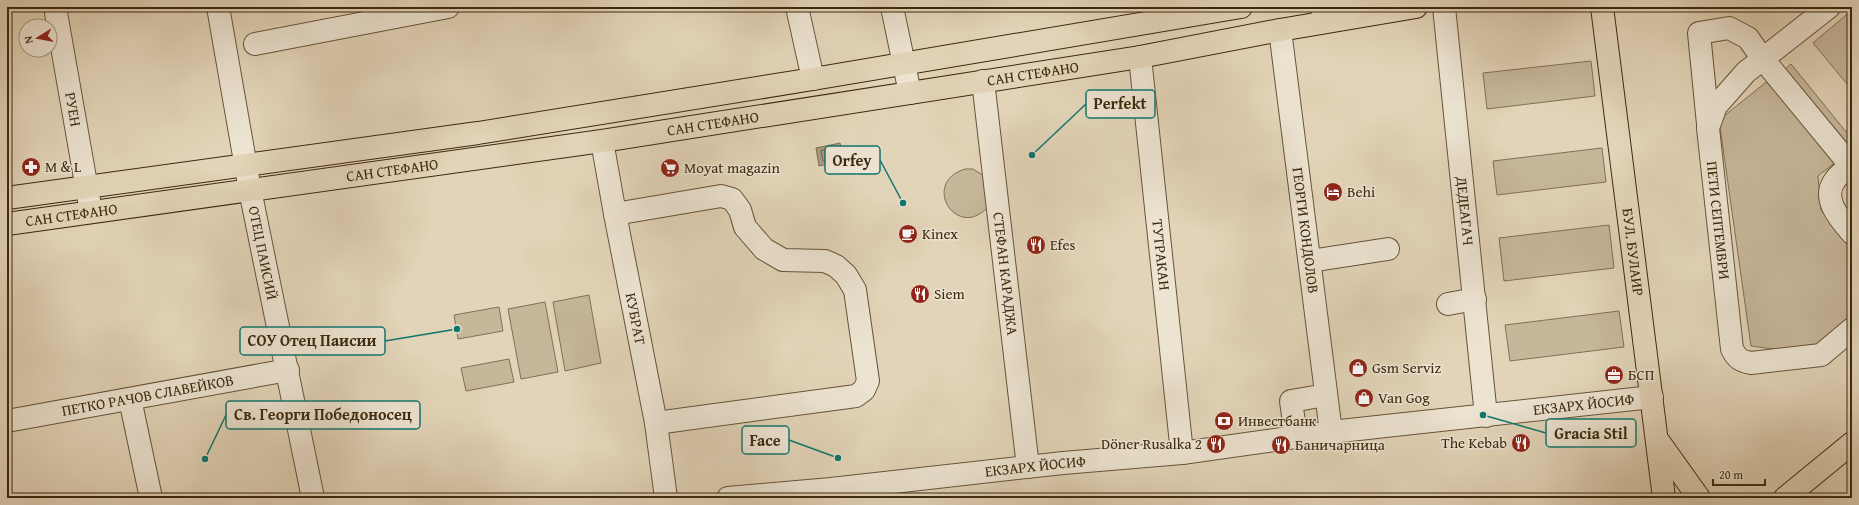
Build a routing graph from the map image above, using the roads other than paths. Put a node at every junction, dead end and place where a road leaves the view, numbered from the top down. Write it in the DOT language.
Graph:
graph roads {
  1 [pos="55,7"];
  2 [pos="218,7"];
  3 [pos="448,7"];
  4 [pos="797,7"];
  5 [pos="892,7"];
  6 [pos="1241,7"];
  7 [pos="1416,7"];
  8 [pos="1444,7"];
  9 [pos="1602,7"];
  10 [pos="1829,7"];
  11 [pos="1323,15"];
  12 [pos="1280,30"];
  13 [pos="255,44"];
  14 [pos="1140,57"];
  15 [pos="1762,58"];
  16 [pos="904,63"];
  17 [pos="813,80"];
  18 [pos="983,81"];
  19 [pos="910,93"];
  20 [pos="1708,128"];
  21 [pos="478,133"];
  22 [pos="602,141"];
  23 [pos="482,157"];
  24 [pos="1851,165"];
  25 [pos="246,166"];
  26 [pos="88,186"];
  27 [pos="250,190"];
  28 [pos="7,198"];
  29 [pos="91,212"];
  30 [pos="615,214"];
  31 [pos="7,224"];
  32 [pos="1852,233"];
  33 [pos="1388,249"];
  34 [pos="1310,261"];
  35 [pos="1475,300"];
  36 [pos="1448,304"];
  37 [pos="1852,329"];
  38 [pos="288,370"];
  39 [pos="1326,395"];
  40 [pos="1652,397"];
  41 [pos="130,398"];
  42 [pos="1486,416"];
  43 [pos="7,421"];
  44 [pos="656,423"];
  45 [pos="1331,432"];
  46 [pos="1296,436"];
  47 [pos="1657,440"];
  48 [pos="1852,444"];
  49 [pos="1182,453"];
  50 [pos="1028,467"];
  51 [pos="832,494"];
  52 [pos="151,498"];
  53 [pos="313,498"];
  54 [pos="666,498"];
  55 [pos="728,498"];
  56 [pos="1664,498"];
  57 [pos="1699,498"];
  58 [pos="1785,498"];
  1 -- 26 [label="street, РУЕН"];
  2 -- 25 [label="street, ОТЕЦ ПАИСИЙ"];
  3 -- 13 [label="street"];
  4 -- 17 [label="street"];
  5 -- 16 [label="street"];
  6 -- 16 [label="main road, САН СТЕФАНО"];
  7 -- 11 [label="main road, САН СТЕФАНО"];
  8 -- 35 [label="street, ДЕДЕАГАЧ"];
  9 -- 40 [label="main road, БУЛ. БУЛАИР"];
  10 -- 15 [label="street, ПЕТИ СЕПТЕМВРИ"];
  11 -- 12 [label="main road, САН СТЕФАНО"];
  12 -- 14 [label="main road, САН СТЕФАНО"];
  12 -- 34 [label="street, ГЕОРГИ КОНДОЛОВ"];
  14 -- 18 [label="main road, САН СТЕФАНО"];
  14 -- 49 [label="street, ТУТРАКАН"];
  15 -- 20 [label="street, ПЕТИ СЕПТЕМВРИ"];
  15 -- 20 [label="street"];
  15 -- 24 [label="street"];
  16 -- 17 [label="main road, САН СТЕФАНО"];
  16 -- 19 [label="street"];
  17 -- 21 [label="main road, САН СТЕФАНО"];
  18 -- 19 [label="main road, САН СТЕФАНО"];
  18 -- 50 [label="street, СТЕФАН КАРАДЖА"];
  19 -- 22 [label="main road, САН СТЕФАНО"];
  20 -- 37 [label="street, ПЕТИ СЕПТЕМВРИ"];
  21 -- 23 [label="main road"];
  21 -- 25 [label="main road, САН СТЕФАНО"];
  22 -- 23 [label="main road, САН СТЕФАНО"];
  22 -- 30 [label="street, КУБРАТ"];
  23 -- 27 [label="main road, САН СТЕФАНО"];
  24 -- 32 [label="street"];
  25 -- 26 [label="main road, САН СТЕФАНО"];
  25 -- 27 [label="street, ОТЕЦ ПАИСИЙ"];
  26 -- 28 [label="main road, САН СТЕФАНО"];
  26 -- 29 [label="street, РУЕН"];
  27 -- 29 [label="main road, САН СТЕФАНО"];
  27 -- 38 [label="street, ОТЕЦ ПАИСИЙ"];
  29 -- 31 [label="main road, САН СТЕФАНО"];
  30 -- 44 [label="street, КУБРАТ"];
  30 -- 44 [label="street"];
  33 -- 34 [label="street"];
  34 -- 39 [label="street, ГЕОРГИ КОНДОЛОВ"];
  35 -- 36 [label="street"];
  35 -- 42 [label="street, ДЕДЕАГАЧ"];
  38 -- 41 [label="street, ПЕТКО РАЧОВ СЛАВЕЙКОВ"];
  38 -- 53 [label="street, ОТЕЦ ПАИСИЙ"];
  39 -- 45 [label="street, ГЕОРГИ КОНДОЛОВ"];
  39 -- 46 [label="street"];
  40 -- 42 [label="street, ЕКЗАРХ ЙОСИФ"];
  40 -- 47 [label="main road, БУЛ. БУЛАИР"];
  41 -- 43 [label="street, ПЕТКО РАЧОВ СЛАВЕЙКОВ"];
  41 -- 52 [label="street"];
  42 -- 45 [label="street, ЕКЗАРХ ЙОСИФ"];
  44 -- 54 [label="street, КУБРАТ"];
  45 -- 46 [label="street, ЕКЗАРХ ЙОСИФ"];
  46 -- 49 [label="street, ЕКЗАРХ ЙОСИФ"];
  47 -- 56 [label="main road, БУЛ. БУЛАИР"];
  47 -- 57 [label="main road"];
  48 -- 58 [label="main road"];
  49 -- 50 [label="street, ЕКЗАРХ ЙОСИФ"];
  50 -- 51 [label="street, ЕКЗАРХ ЙОСИФ"];
  51 -- 55 [label="street, ЕКЗАРХ ЙОСИФ"];
}
